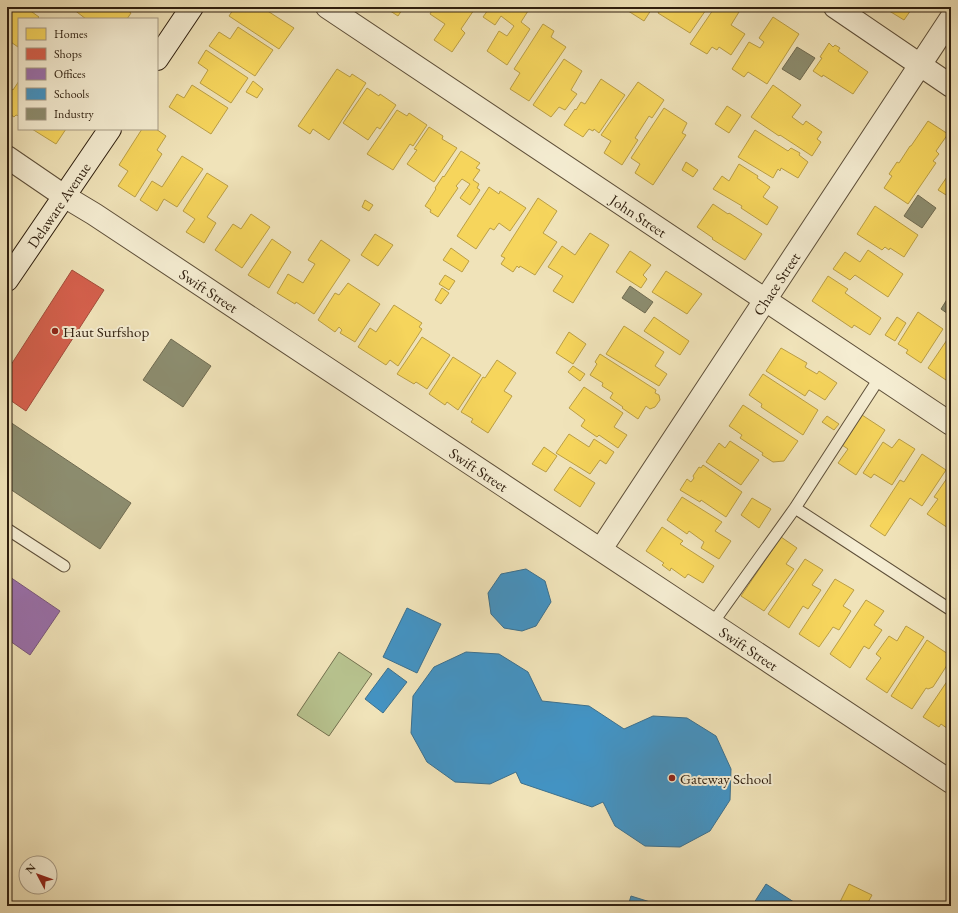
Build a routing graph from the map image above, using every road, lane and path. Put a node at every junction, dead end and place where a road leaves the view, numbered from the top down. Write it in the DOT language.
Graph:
graph roads {
  1 [pos="192,7"];
  2 [pos="327,7"];
  3 [pos="835,7"];
  4 [pos="951,18"];
  5 [pos="158,58"];
  6 [pos="920,65"];
  7 [pos="951,86"];
  8 [pos="109,130"];
  9 [pos="7,158"];
  10 [pos="64,196"];
  11 [pos="11,267"];
  12 [pos="765,300"];
  13 [pos="880,377"];
  14 [pos="951,424"];
  15 [pos="795,508"];
  16 [pos="7,528"];
  17 [pos="600,550"];
  18 [pos="64,566"];
  19 [pos="951,610"];
  20 [pos="712,624"];
  21 [pos="951,782"];
  1 -- 5 [label="street"];
  2 -- 12 [label="street, John Street"];
  3 -- 6 [label="street"];
  4 -- 6 [label="street, Chace Street"];
  6 -- 7 [label="street"];
  6 -- 12 [label="street, Chace Street"];
  8 -- 10 [label="street, Delaware Avenue"];
  9 -- 10 [label="street, Swift Street"];
  10 -- 11 [label="street, Delaware Avenue"];
  10 -- 17 [label="street, Swift Street"];
  12 -- 13 [label="street, John Street"];
  12 -- 17 [label="street, Chace Street"];
  13 -- 14 [label="street, John Street"];
  13 -- 15 [label="lane"];
  15 -- 19 [label="lane"];
  15 -- 20 [label="lane"];
  16 -- 18 [label="lane"];
  17 -- 20 [label="street, Swift Street"];
  20 -- 21 [label="street, Swift Street"];
}
